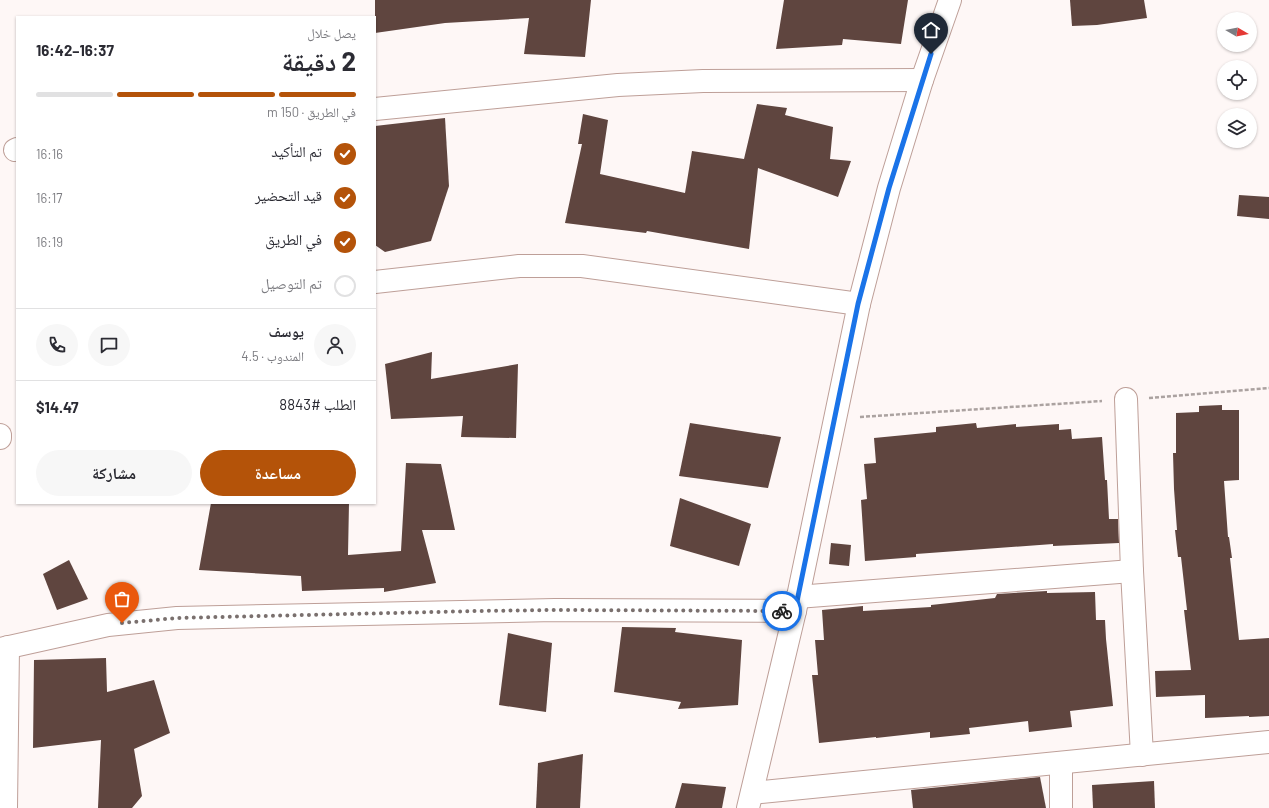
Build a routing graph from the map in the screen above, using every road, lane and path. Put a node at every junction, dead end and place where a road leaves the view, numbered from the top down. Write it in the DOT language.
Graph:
graph roads {
  1 [pos="950,0"];
  2 [pos="922,80"];
  3 [pos="376,109"];
  4 [pos="376,282"];
  5 [pos="858,304"];
  6 [pos="1269,388"];
  7 [pos="1126,399"];
  8 [pos="835,419"];
  9 [pos="0,434"];
  10 [pos="0,438"];
  11 [pos="1132,571"];
  12 [pos="796,604"];
  13 [pos="4,648"];
  14 [pos="1269,742"];
  15 [pos="1142,755"];
  16 [pos="1061,763"];
  17 [pos="750,800"];
  18 [pos="6,808"];
  19 [pos="1061,808"];
  1 -- 2 [label="street"];
  2 -- 3 [label="street"];
  2 -- 5 [label="street"];
  4 -- 5 [label="street"];
  5 -- 8 [label="street"];
  6 -- 7 [label="path"];
  7 -- 8 [label="path"];
  7 -- 11 [label="street"];
  8 -- 12 [label="street"];
  9 -- 10 [label="street"];
  11 -- 12 [label="street"];
  11 -- 15 [label="street"];
  12 -- 13 [label="street"];
  12 -- 17 [label="street"];
  13 -- 18 [label="street"];
  14 -- 15 [label="street"];
  15 -- 16 [label="street"];
  16 -- 17 [label="street"];
  16 -- 19 [label="street"];
}
